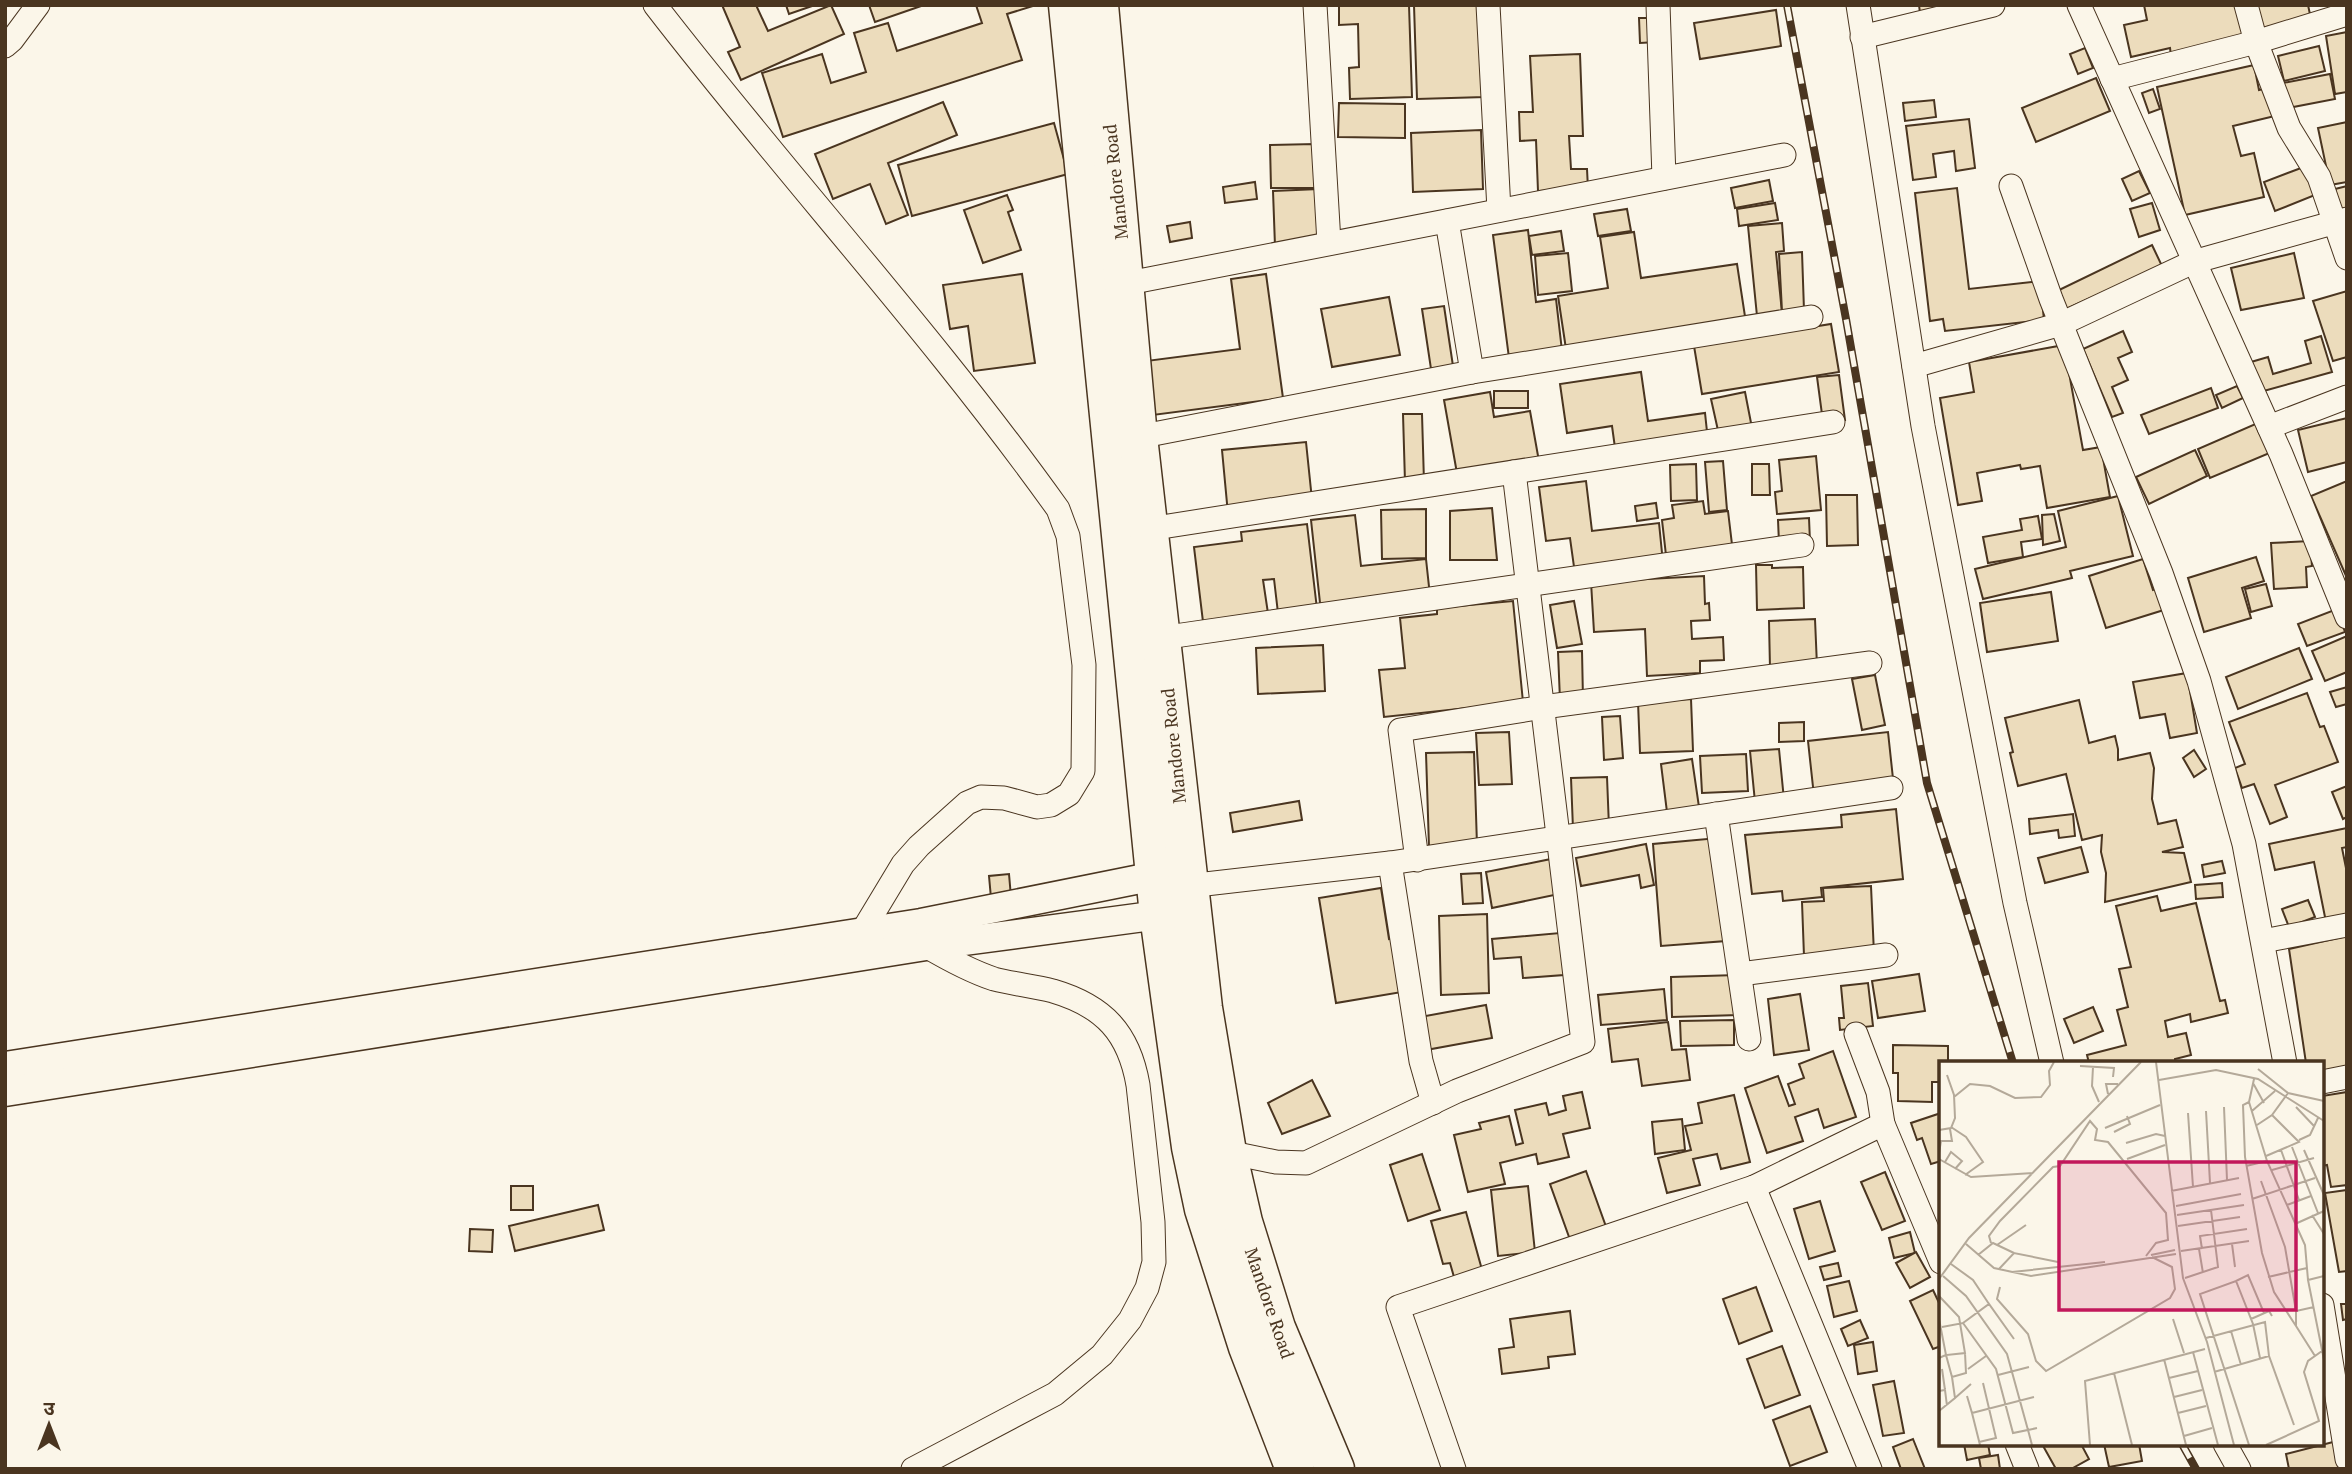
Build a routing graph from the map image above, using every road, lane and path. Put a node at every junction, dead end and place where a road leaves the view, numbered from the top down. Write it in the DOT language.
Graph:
graph roads {
  1 [pos="38,5"];
  2 [pos="654,5"];
  3 [pos="1069,5"];
  4 [pos="1099,5"];
  5 [pos="1315,5"];
  6 [pos="1488,5"];
  7 [pos="1658,5"];
  8 [pos="1858,5"];
  9 [pos="1993,5"];
  10 [pos="2079,5"];
  11 [pos="2246,5"];
  12 [pos="2347,14"];
  13 [pos="1862,37"];
  14 [pos="2256,42"];
  15 [pos="5,46"];
  16 [pos="2112,79"];
  17 [pos="1784,155"];
  18 [pos="1664,178"];
  19 [pos="2011,186"];
  20 [pos="1499,210"];
  21 [pos="1447,220"];
  22 [pos="2341,221"];
  23 [pos="1329,243"];
  24 [pos="2347,258"];
  25 [pos="2193,262"];
  26 [pos="1111,286"];
  27 [pos="1811,317"];
  28 [pos="2062,324"];
  29 [pos="1914,366"];
  30 [pos="1472,372"];
  31 [pos="2347,397"];
  32 [pos="1833,422"];
  33 [pos="2269,427"];
  34 [pos="1138,437"];
  35 [pos="1514,472"];
  36 [pos="1149,529"];
  37 [pos="1802,545"];
  38 [pos="1528,584"];
  39 [pos="2347,617"];
  40 [pos="1161,638"];
  41 [pos="1870,663"];
  42 [pos="1543,707"];
  43 [pos="1891,788"];
  44 [pos="1716,814"];
  45 [pos="1559,838"];
  46 [pos="1417,860"];
  47 [pos="1391,863"];
  48 [pos="1172,881"];
  49 [pos="989,910"];
  50 [pos="1159,915"];
  51 [pos="2347,925"];
  52 [pos="862,932"];
  53 [pos="993,937"];
  54 [pos="2263,942"];
  55 [pos="926,946"];
  56 [pos="1886,955"];
  57 [pos="1740,974"];
  58 [pos="1856,1034"];
  59 [pos="1749,1039"];
  60 [pos="2052,1061"];
  61 [pos="2285,1061"];
  62 [pos="5,1066"];
  63 [pos="2347,1076"];
  64 [pos="2324,1082"];
  65 [pos="5,1092"];
  66 [pos="1433,1103"];
  67 [pos="1883,1124"];
  68 [pos="1227,1152"];
  69 [pos="1754,1187"];
  70 [pos="1939,1257"];
  71 [pos="2324,1317"];
  72 [pos="2018,1446"];
  73 [pos="2226,1446"];
  74 [pos="2347,1459"];
  75 [pos="913,1469"];
  76 [pos="1296,1469"];
  77 [pos="1335,1469"];
  78 [pos="1454,1469"];
  79 [pos="1870,1469"];
  80 [pos="2027,1469"];
  81 [pos="2239,1469"];
  1 -- 15 [label="street"];
  2 -- 52 [label="street"];
  3 -- 26 [label="highway, Mandore Road"];
  4 -- 26 [label="highway, Mandore Road"];
  5 -- 23 [label="street"];
  6 -- 20 [label="street"];
  7 -- 18 [label="street"];
  8 -- 13 [label="street"];
  9 -- 13 [label="street"];
  10 -- 16 [label="street"];
  11 -- 14 [label="street"];
  12 -- 14 [label="street"];
  13 -- 29 [label="street"];
  14 -- 16 [label="street"];
  14 -- 22 [label="street"];
  16 -- 25 [label="street"];
  17 -- 18 [label="street"];
  18 -- 20 [label="street"];
  19 -- 28 [label="street"];
  20 -- 21 [label="street"];
  21 -- 23 [label="street"];
  21 -- 30 [label="street"];
  22 -- 24 [label="street"];
  22 -- 25 [label="street"];
  23 -- 26 [label="street"];
  25 -- 28 [label="street"];
  25 -- 33 [label="street"];
  26 -- 34 [label="highway, Mandore Road"];
  26 -- 48 [label="highway, Mandore Road"];
  27 -- 30 [label="street"];
  28 -- 29 [label="street"];
  28 -- 54 [label="street"];
  29 -- 60 [label="street"];
  30 -- 34 [label="street"];
  31 -- 33 [label="street"];
  32 -- 35 [label="street"];
  33 -- 39 [label="street"];
  34 -- 36 [label="highway, Mandore Road"];
  35 -- 36 [label="street"];
  35 -- 38 [label="street"];
  36 -- 40 [label="highway, Mandore Road"];
  37 -- 38 [label="street"];
  38 -- 40 [label="street"];
  38 -- 42 [label="street"];
  40 -- 48 [label="highway, Mandore Road"];
  41 -- 42 [label="street"];
  42 -- 45 [label="street"];
  42 -- 46 [label="street"];
  43 -- 44 [label="street"];
  44 -- 45 [label="street"];
  44 -- 57 [label="street"];
  45 -- 46 [label="street"];
  45 -- 66 [label="street"];
  46 -- 47 [label="street"];
  47 -- 48 [label="street"];
  47 -- 66 [label="street"];
  48 -- 49 [label="street"];
  48 -- 50 [label="highway, Mandore Road"];
  48 -- 68 [label="highway, Mandore Road"];
  49 -- 52 [label="street"];
  49 -- 53 [label="street"];
  50 -- 53 [label="street"];
  50 -- 76 [label="highway, Mandore Road"];
  51 -- 54 [label="street"];
  52 -- 62 [label="street"];
  53 -- 55 [label="street"];
  54 -- 61 [label="street"];
  55 -- 65 [label="street"];
  55 -- 75 [label="street"];
  56 -- 57 [label="street"];
  57 -- 59 [label="street"];
  58 -- 67 [label="street"];
  63 -- 64 [label="street"];
  66 -- 68 [label="street"];
  67 -- 69 [label="street"];
  67 -- 70 [label="street"];
  68 -- 77 [label="highway, Mandore Road"];
  69 -- 78 [label="street"];
  69 -- 79 [label="street"];
  71 -- 74 [label="street"];
  72 -- 80 [label="street"];
  73 -- 81 [label="street"];
}
